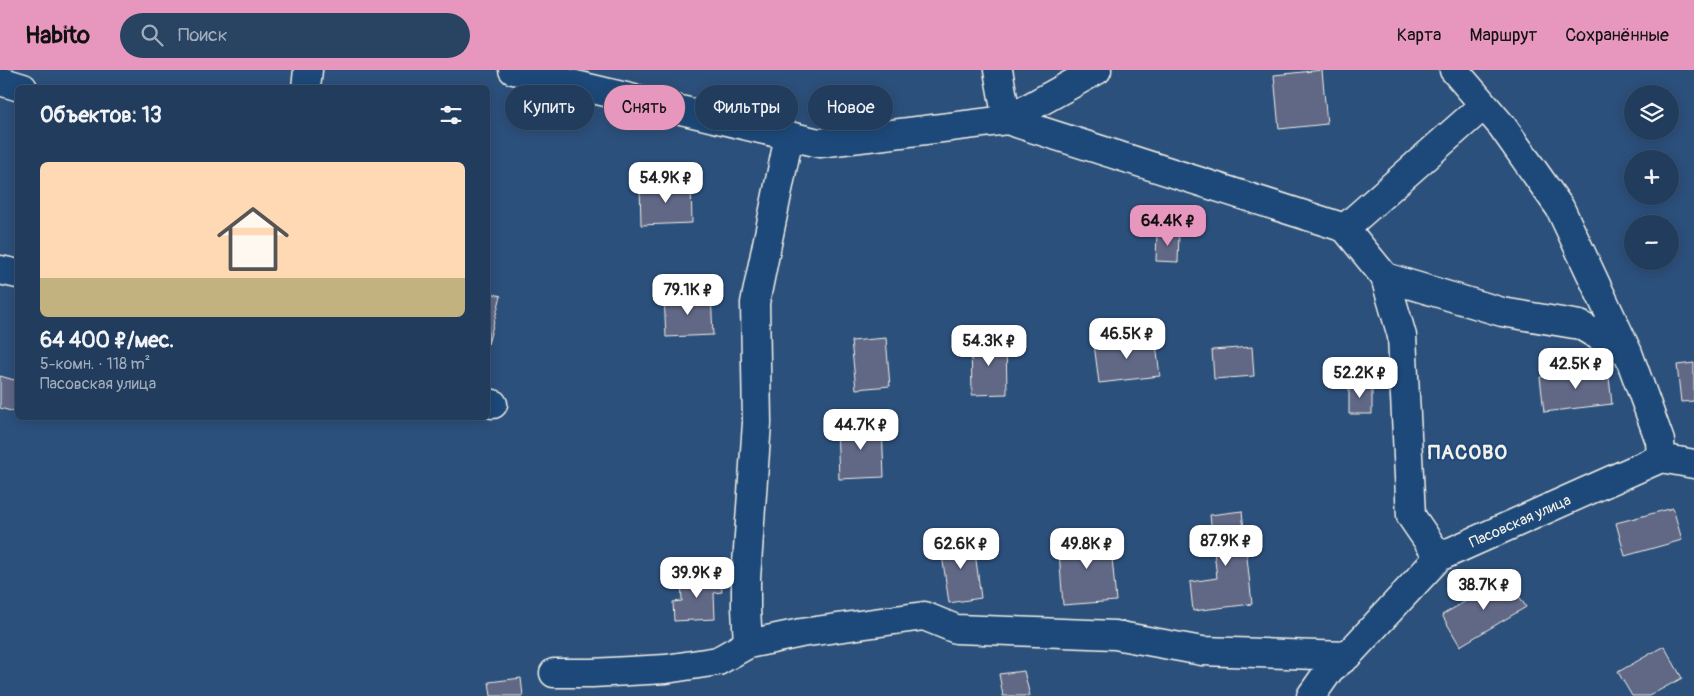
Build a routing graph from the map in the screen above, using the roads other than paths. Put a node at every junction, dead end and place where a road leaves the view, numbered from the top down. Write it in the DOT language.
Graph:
graph roads {
  1 [pos="308,70"];
  2 [pos="513,70"];
  3 [pos="998,70"];
  4 [pos="1097,70"];
  5 [pos="1454,70"];
  6 [pos="0,81"];
  7 [pos="306,85"];
  8 [pos="15,86"];
  9 [pos="1484,105"];
  10 [pos="1007,120"];
  11 [pos="789,136"];
  12 [pos="1345,228"];
  13 [pos="0,270"];
  14 [pos="15,273"];
  15 [pos="1385,277"];
  16 [pos="1628,353"];
  17 [pos="1661,458"];
  18 [pos="1694,464"];
  19 [pos="1440,558"];
  20 [pos="748,644"];
  21 [pos="1347,656"];
  22 [pos="554,673"];
  23 [pos="1311,696"];
  1 -- 7 [label="street"];
  2 -- 11 [label="street"];
  3 -- 10 [label="street"];
  4 -- 10 [label="street"];
  5 -- 9 [label="street"];
  6 -- 8 [label="street"];
  9 -- 12 [label="street"];
  9 -- 16 [label="street"];
  10 -- 11 [label="street"];
  10 -- 12 [label="street"];
  11 -- 20 [label="street"];
  12 -- 15 [label="street"];
  13 -- 14 [label="street"];
  15 -- 16 [label="street"];
  15 -- 19 [label="street"];
  16 -- 17 [label="street"];
  17 -- 18 [label="street"];
  17 -- 19 [label="street, Пасовская улица"];
  19 -- 21 [label="street, Пасовская улица"];
  20 -- 21 [label="street"];
  20 -- 22 [label="street"];
  21 -- 23 [label="street, Пасовская улица"];
}
